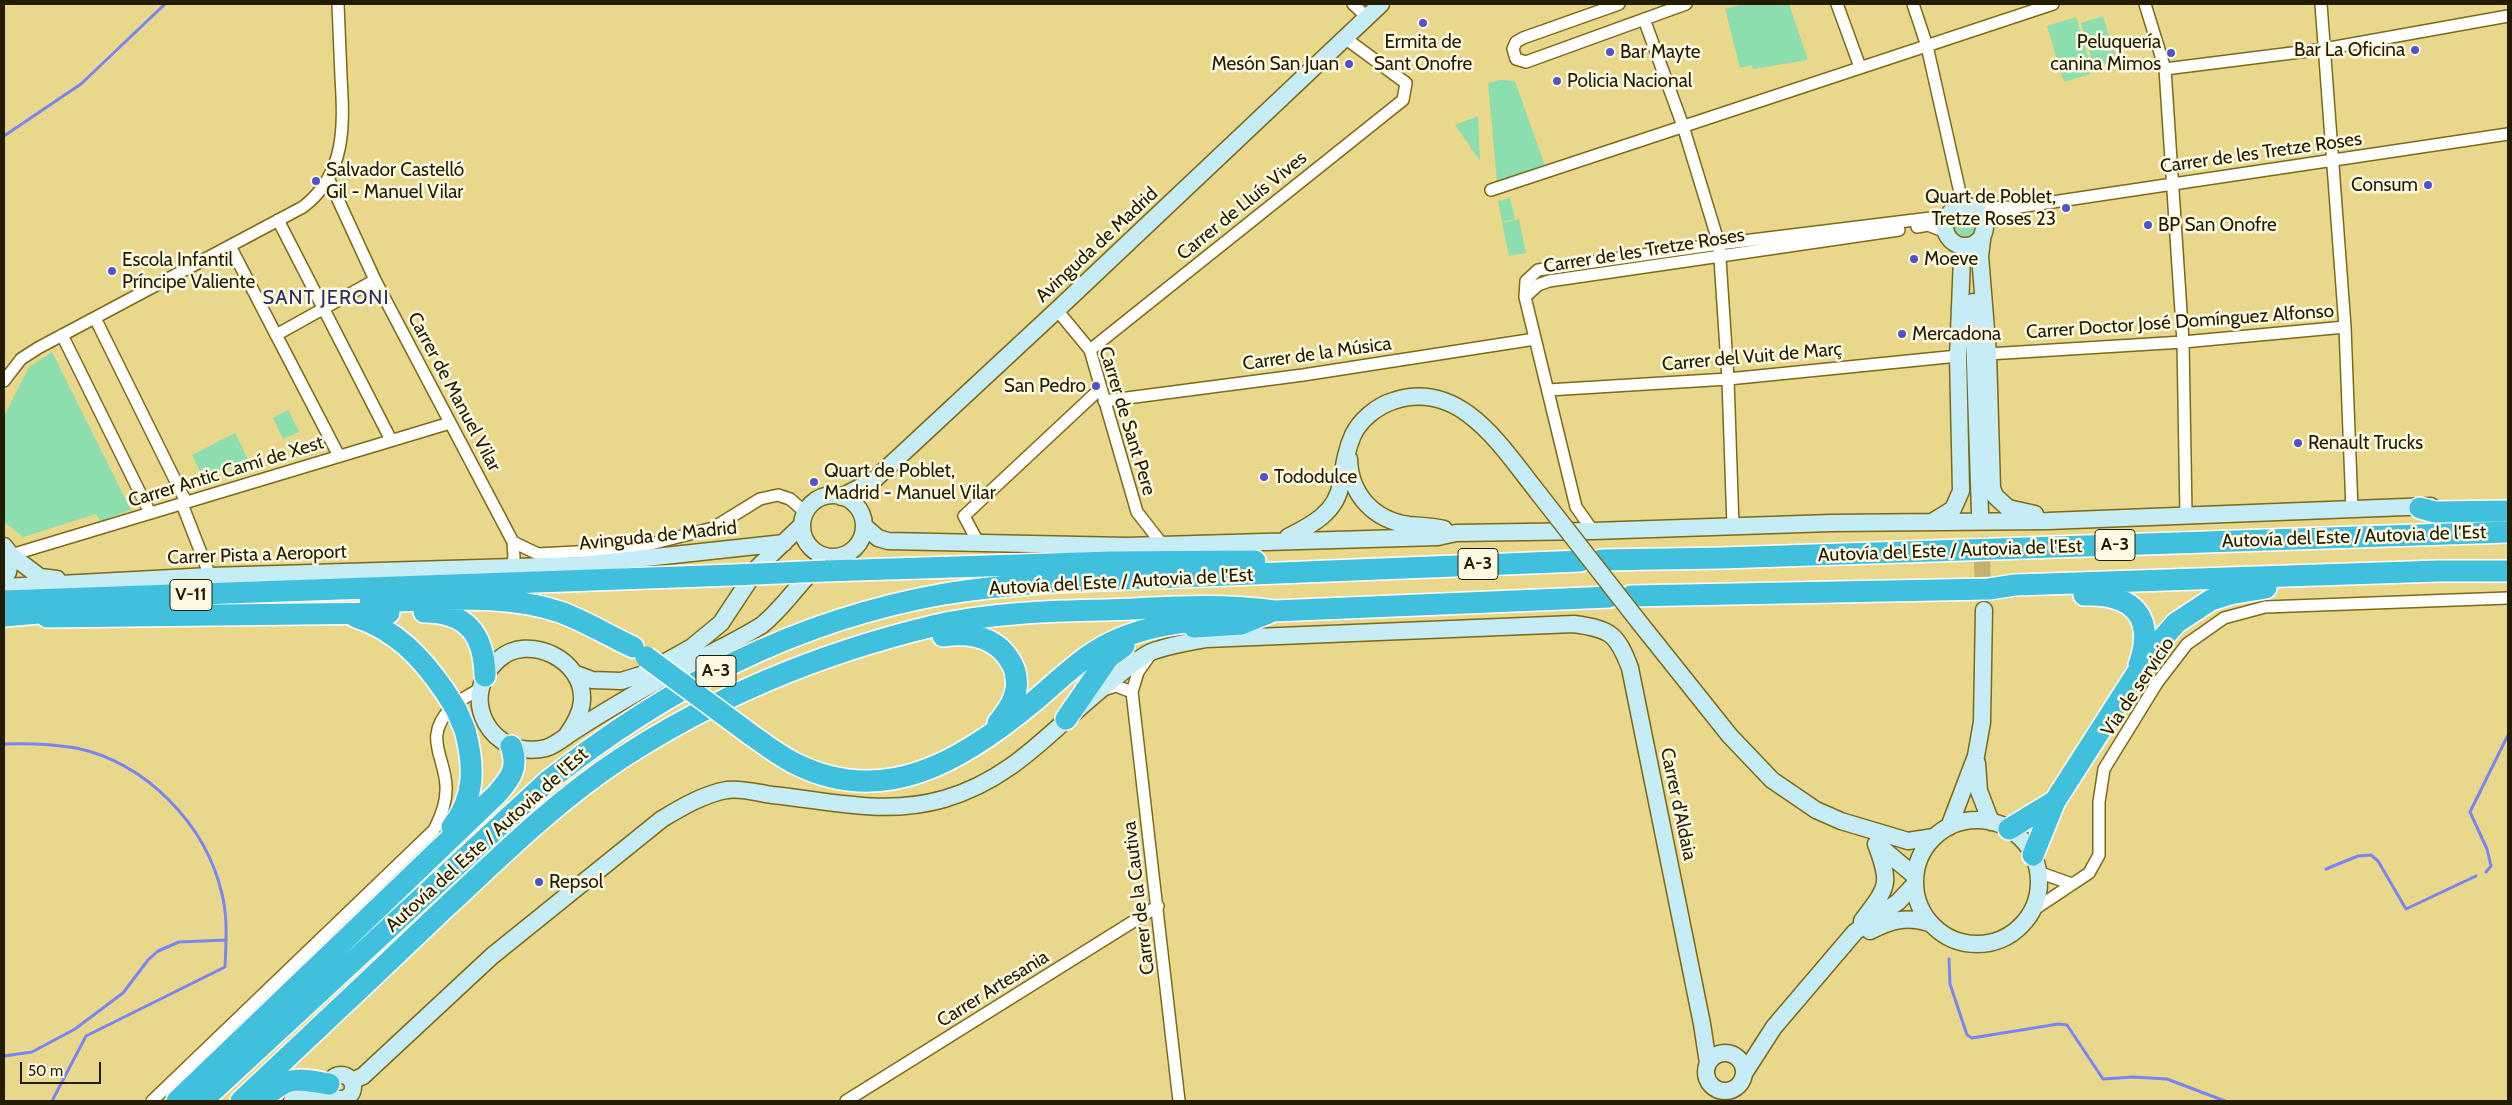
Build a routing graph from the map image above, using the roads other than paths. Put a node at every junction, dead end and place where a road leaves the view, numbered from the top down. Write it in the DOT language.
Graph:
graph roads {
  1 [pos="338,4"];
  2 [pos="1353,4"];
  3 [pos="1381,4"];
  4 [pos="1619,4"];
  5 [pos="1686,4"];
  6 [pos="1837,4"];
  7 [pos="1914,4"];
  8 [pos="2053,4"];
  9 [pos="2145,4"];
  10 [pos="2321,4"];
  11 [pos="2508,16"];
  12 [pos="1367,17"];
  13 [pos="1644,19"];
  14 [pos="1345,38"];
  15 [pos="1927,46"];
  16 [pos="2324,49"];
  17 [pos="1860,67"];
  18 [pos="2165,69"];
  19 [pos="1683,126"];
  20 [pos="2508,134"];
  21 [pos="2334,159"];
  22 [pos="328,180"];
  23 [pos="2174,183"];
  24 [pos="1491,190"];
  25 [pos="1969,207"];
  26 [pos="2019,207"];
  27 [pos="278,220"];
  28 [pos="1984,229"];
  29 [pos="1949,230"];
  30 [pos="1719,244"];
  31 [pos="230,246"];
  32 [pos="1718,256"];
  33 [pos="1980,256"];
  34 [pos="1962,258"];
  35 [pos="375,280"];
  36 [pos="1973,296"];
  37 [pos="1525,297"];
  38 [pos="324,309"];
  39 [pos="1057,310"];
  40 [pos="95,318"];
  41 [pos="2346,327"];
  42 [pos="62,335"];
  43 [pos="276,335"];
  44 [pos="1536,339"];
  45 [pos="2183,342"];
  46 [pos="1090,350"];
  47 [pos="1988,354"];
  48 [pos="1958,356"];
  49 [pos="1728,378"];
  50 [pos="4,382"];
  51 [pos="1101,388"];
  52 [pos="1548,390"];
  53 [pos="1104,401"];
  54 [pos="450,423"];
  55 [pos="392,440"];
  56 [pos="1349,445"];
  57 [pos="339,456"];
  58 [pos="874,480"];
  59 [pos="841,497"];
  60 [pos="2508,501"];
  61 [pos="184,503"];
  62 [pos="1576,507"];
  63 [pos="2420,508"];
  64 [pos="2352,510"];
  65 [pos="1980,512"];
  66 [pos="2508,512"];
  67 [pos="150,513"];
  68 [pos="2186,515"];
  69 [pos="803,519"];
  70 [pos="861,519"];
  71 [pos="2048,521"];
  72 [pos="1931,523"];
  73 [pos="1733,527"];
  74 [pos="1542,530"];
  75 [pos="1593,531"];
  76 [pos="2508,532"];
  77 [pos="1456,533"];
  78 [pos="1282,540"];
  79 [pos="513,542"];
  80 [pos="784,543"];
  81 [pos="979,544"];
  82 [pos="1162,544"];
  83 [pos="8,550"];
  84 [pos="827,564"];
  85 [pos="511,567"];
  86 [pos="1374,568"];
  87 [pos="2508,571"];
  88 [pos="2478,572"];
  89 [pos="210,576"];
  90 [pos="4,578"];
  91 [pos="79,582"];
  92 [pos="4,587"];
  93 [pos="378,589"];
  94 [pos="1989,589"];
  95 [pos="2508,598"];
  96 [pos="4,601"];
  97 [pos="351,608"];
  98 [pos="1274,610"];
  99 [pos="1984,610"];
  100 [pos="4,616"];
  101 [pos="1249,620"];
  102 [pos="905,635"];
  103 [pos="639,652"];
  104 [pos="1151,652"];
  105 [pos="2137,673"];
  106 [pos="576,674"];
  107 [pos="482,682"];
  108 [pos="1098,691"];
  109 [pos="1132,692"];
  110 [pos="446,714"];
  111 [pos="482,716"];
  112 [pos="1066,719"];
  113 [pos="991,733"];
  114 [pos="567,735"];
  115 [pos="511,746"];
  116 [pos="1976,756"];
  117 [pos="2055,801"];
  118 [pos="1841,821"];
  119 [pos="2000,825"];
  120 [pos="1949,827"];
  121 [pos="1934,837"];
  122 [pos="1876,844"];
  123 [pos="2036,864"];
  124 [pos="1915,881"];
  125 [pos="2072,884"];
  126 [pos="381,905"];
  127 [pos="1158,906"];
  128 [pos="2032,911"];
  129 [pos="1929,923"];
  130 [pos="1855,932"];
  131 [pos="1840,950"];
  132 [pos="1774,1027"];
  133 [pos="1720,1057"];
  134 [pos="1745,1072"];
  135 [pos="352,1081"];
  136 [pos="329,1087"];
  137 [pos="1716,1095"];
  138 [pos="1732,1096"];
  139 [pos="348,1099"];
  140 [pos="152,1101"];
  141 [pos="177,1101"];
  142 [pos="202,1101"];
  143 [pos="241,1101"];
  144 [pos="260,1101"];
  145 [pos="292,1101"];
  146 [pos="846,1101"];
  147 [pos="1179,1101"];
  1 -- 22 [label="street"];
  2 -- 12 [label="street"];
  3 -- 12 [label="street, Avinguda de Madrid"];
  4 -- 13 [label="street"];
  5 -- 13 [label="street"];
  6 -- 17 [label="street"];
  7 -- 15 [label="street"];
  8 -- 15 [label="street"];
  9 -- 18 [label="street"];
  10 -- 16 [label="street"];
  11 -- 16 [label="street"];
  12 -- 14 [label="street, Avinguda de Madrid"];
  13 -- 19 [label="street"];
  14 -- 39 [label="street, Avinguda de Madrid"];
  14 -- 46 [label="street, Carrer de Lluís Vives"];
  15 -- 17 [label="street"];
  15 -- 25 [label="street"];
  16 -- 18 [label="street"];
  16 -- 21 [label="street"];
  17 -- 19 [label="street"];
  18 -- 23 [label="street"];
  19 -- 24 [label="street"];
  19 -- 30 [label="street"];
  20 -- 21 [label="street, Carrer de les Tretze Roses"];
  21 -- 23 [label="street, Carrer de les Tretze Roses"];
  21 -- 41 [label="street"];
  22 -- 27 [label="street"];
  22 -- 35 [label="street, Carrer de Manuel Vilar"];
  23 -- 26 [label="street, Carrer de les Tretze Roses"];
  23 -- 45 [label="street"];
  25 -- 26 [label="street, Carrer de les Tretze Roses"];
  25 -- 28 [label="street"];
  25 -- 29 [label="street"];
  26 -- 28 [label="street, Carrer de les Tretze Roses"];
  27 -- 31 [label="street"];
  27 -- 38 [label="street"];
  28 -- 29 [label="street"];
  28 -- 33 [label="street"];
  29 -- 30 [label="street, Carrer de les Tretze Roses"];
  29 -- 32 [label="street, Carrer de les Tretze Roses"];
  29 -- 34 [label="street"];
  30 -- 32 [label="street"];
  30 -- 37 [label="street, Carrer de les Tretze Roses"];
  31 -- 40 [label="street"];
  31 -- 43 [label="street"];
  32 -- 37 [label="street, Carrer de les Tretze Roses"];
  32 -- 49 [label="street"];
  33 -- 36 [label="street"];
  33 -- 47 [label="street"];
  34 -- 36 [label="street"];
  34 -- 48 [label="street"];
  35 -- 38 [label="street"];
  35 -- 54 [label="street, Carrer de Manuel Vilar"];
  36 -- 65 [label="street"];
  37 -- 44 [label="street"];
  38 -- 43 [label="street"];
  38 -- 55 [label="street"];
  39 -- 46 [label="street, Carrer de Sant Pere"];
  39 -- 58 [label="street, Avinguda de Madrid"];
  40 -- 42 [label="street"];
  40 -- 61 [label="street"];
  41 -- 45 [label="street, Carrer Doctor José Domínguez Alfonso"];
  41 -- 64 [label="street"];
  42 -- 50 [label="street"];
  42 -- 67 [label="street"];
  43 -- 57 [label="street"];
  44 -- 52 [label="street"];
  44 -- 53 [label="street, Carrer de la Música"];
  45 -- 47 [label="street, Carrer Doctor José Domínguez Alfonso"];
  45 -- 68 [label="street"];
  46 -- 51 [label="street, Carrer de Sant Pere"];
  47 -- 71 [label="street"];
  48 -- 49 [label="street, Carrer del Vuit de Març"];
  48 -- 72 [label="street"];
  49 -- 52 [label="street, Carrer del Vuit de Març"];
  49 -- 73 [label="street"];
  51 -- 53 [label="street, Carrer de Sant Pere"];
  51 -- 81 [label="street"];
  52 -- 62 [label="street"];
  53 -- 82 [label="street, Carrer de Sant Pere"];
  54 -- 55 [label="street, Carrer Antic Camí de Xest"];
  54 -- 79 [label="street, Carrer de Manuel Vilar"];
  55 -- 57 [label="street, Carrer Antic Camí de Xest"];
  56 -- 77 [label="street"];
  56 -- 78 [label="street"];
  56 -- 118 [label="street, bridge"];
  57 -- 61 [label="street, Carrer Antic Camí de Xest"];
  58 -- 59 [label="street, Avinguda de Madrid"];
  58 -- 70 [label="street, Avinguda de Madrid"];
  59 -- 69 [label="street"];
  59 -- 70 [label="street"];
  60 -- 63 [label="street"];
  61 -- 67 [label="street, Carrer Antic Camí de Xest"];
  61 -- 89 [label="street"];
  62 -- 74 [label="street"];
  62 -- 75 [label="street"];
  63 -- 64 [label="street"];
  63 -- 66 [label="highway"];
  64 -- 68 [label="street"];
  67 -- 83 [label="street, Carrer Antic Camí de Xest"];
  68 -- 71 [label="street"];
  69 -- 79 [label="street, Avinguda de Madrid"];
  69 -- 80 [label="street"];
  69 -- 84 [label="street"];
  70 -- 81 [label="street"];
  70 -- 84 [label="street"];
  71 -- 72 [label="street"];
  72 -- 73 [label="street"];
  73 -- 75 [label="street"];
  74 -- 75 [label="street"];
  74 -- 77 [label="street"];
  76 -- 86 [label="highway, Autovía del Este / Autovia de l'Est / A-3"];
  77 -- 78 [label="street"];
  78 -- 82 [label="street"];
  79 -- 85 [label="street"];
  80 -- 85 [label="street, Avinguda de Madrid"];
  80 -- 106 [label="street"];
  81 -- 82 [label="street"];
  83 -- 90 [label="street"];
  83 -- 91 [label="street"];
  84 -- 86 [label="highway"];
  84 -- 93 [label="highway, bridge"];
  84 -- 114 [label="street"];
  85 -- 89 [label="street, Carrer Pista a Aeroport"];
  86 -- 142 [label="highway, Autovía del Este / Autovia de l'Est / A-3"];
  87 -- 88 [label="highway, Autovía del Este / Autovia de l'Est / A-3"];
  88 -- 94 [label="highway, Autovía del Este / Autovia de l'Est / A-3"];
  88 -- 105 [label="highway"];
  89 -- 91 [label="street, Carrer Pista a Aeroport"];
  91 -- 92 [label="street, Carrer Pista a Aeroport"];
  93 -- 96 [label="highway, V-11"];
  93 -- 103 [label="highway"];
  94 -- 98 [label="highway, Autovía del Este / Autovia de l'Est / A-3"];
  94 -- 105 [label="highway"];
  95 -- 125 [label="street, Vía de servicio"];
  97 -- 100 [label="highway, V-11"];
  97 -- 103 [label="highway"];
  97 -- 107 [label="highway"];
  97 -- 126 [label="highway, bridge"];
  98 -- 101 [label="highway"];
  98 -- 102 [label="highway, Autovía del Este / Autovia de l'Est / A-3"];
  99 -- 116 [label="street"];
  101 -- 112 [label="highway"];
  101 -- 113 [label="highway"];
  102 -- 113 [label="highway"];
  102 -- 143 [label="highway, Autovía del Este / Autovia de l'Est / A-3"];
  103 -- 113 [label="highway, bridge"];
  104 -- 108 [label="street, Carrer d'Aldaia"];
  104 -- 109 [label="street"];
  104 -- 133 [label="street, Carrer d'Aldaia"];
  105 -- 117 [label="highway"];
  106 -- 107 [label="street"];
  106 -- 114 [label="street"];
  107 -- 110 [label="street"];
  107 -- 111 [label="street"];
  108 -- 109 [label="street"];
  108 -- 112 [label="street, Carrer d'Aldaia"];
  109 -- 127 [label="street, Carrer de la Cautiva"];
  110 -- 111 [label="street"];
  110 -- 140 [label="street"];
  111 -- 115 [label="street"];
  112 -- 135 [label="street, Carrer d'Aldaia"];
  114 -- 115 [label="street"];
  115 -- 126 [label="highway"];
  116 -- 119 [label="street"];
  116 -- 120 [label="street"];
  117 -- 119 [label="highway"];
  117 -- 123 [label="highway"];
  118 -- 121 [label="street"];
  118 -- 122 [label="street"];
  119 -- 120 [label="street"];
  119 -- 123 [label="street"];
  120 -- 121 [label="street"];
  121 -- 124 [label="street"];
  122 -- 124 [label="street"];
  122 -- 130 [label="street"];
  123 -- 125 [label="street"];
  123 -- 128 [label="street"];
  124 -- 129 [label="street"];
  124 -- 130 [label="street"];
  125 -- 128 [label="street, Vía de servicio"];
  126 -- 141 [label="highway"];
  127 -- 146 [label="street, Carrer Artesania"];
  127 -- 147 [label="street, Carrer de la Cautiva"];
  128 -- 129 [label="street"];
  129 -- 131 [label="street"];
  130 -- 131 [label="street"];
  131 -- 132 [label="street"];
  132 -- 133 [label="street"];
  132 -- 134 [label="street"];
  133 -- 134 [label="street"];
  133 -- 137 [label="street"];
  134 -- 138 [label="street"];
  135 -- 136 [label="street"];
  135 -- 139 [label="street"];
  136 -- 139 [label="street"];
  136 -- 144 [label="highway"];
  136 -- 145 [label="street"];
  137 -- 138 [label="street"];
}
